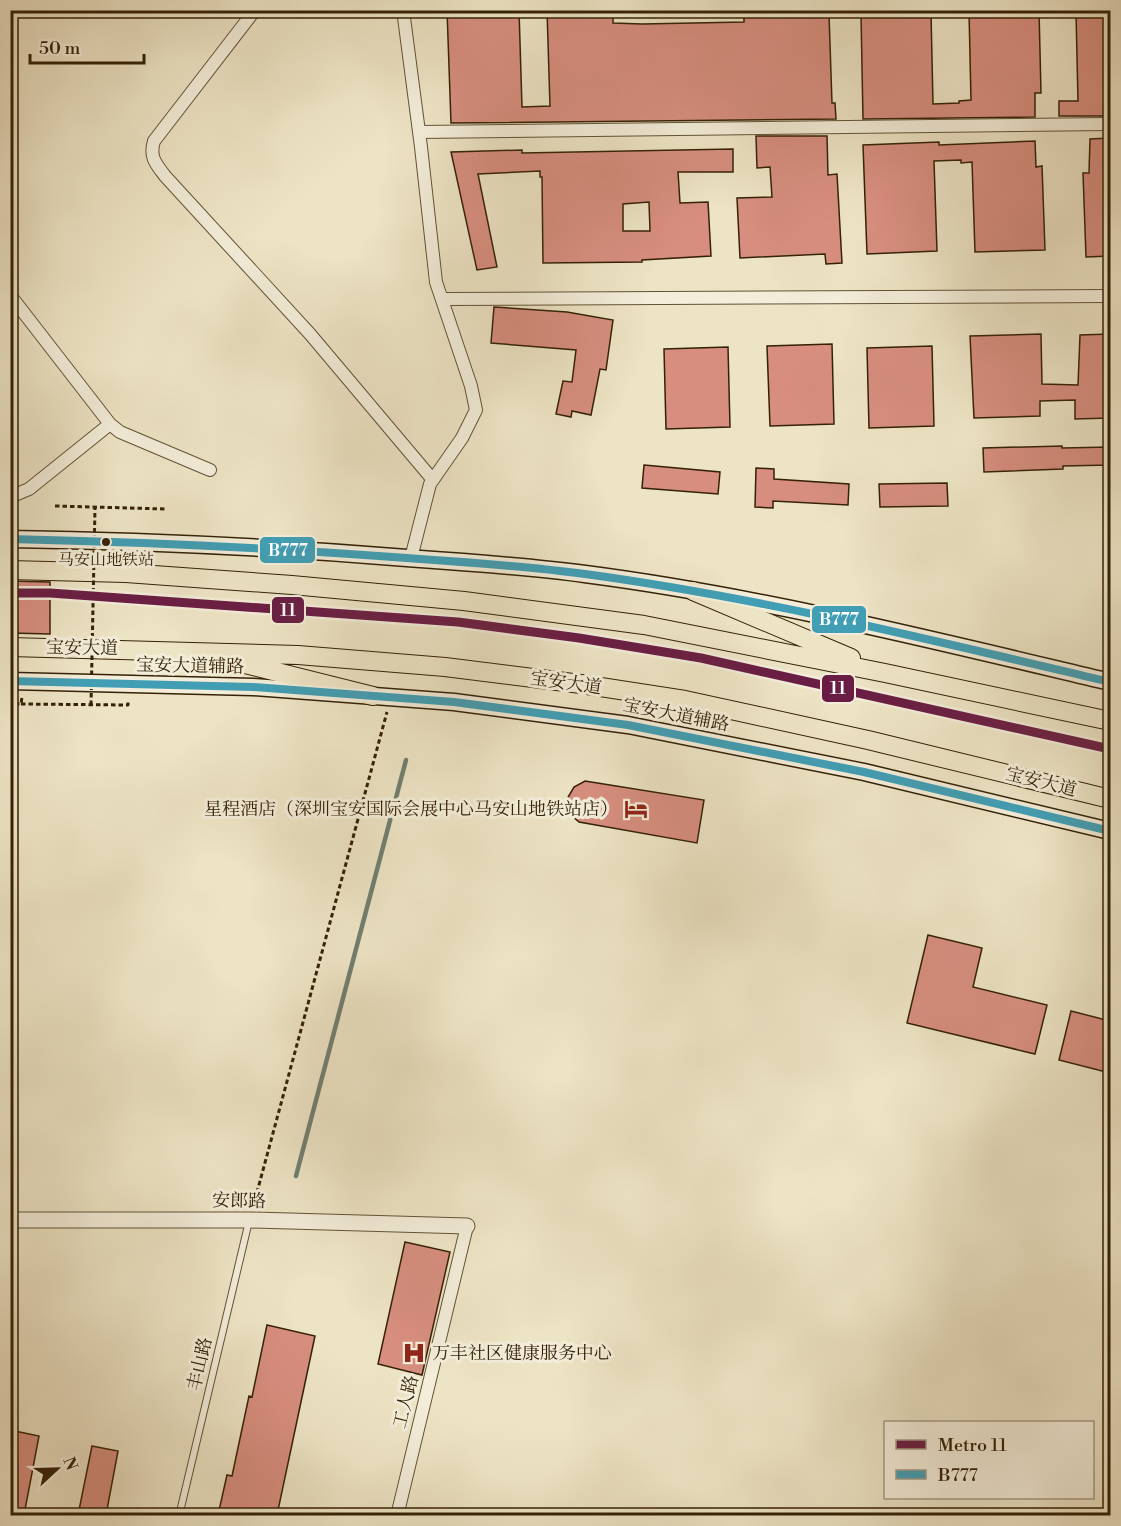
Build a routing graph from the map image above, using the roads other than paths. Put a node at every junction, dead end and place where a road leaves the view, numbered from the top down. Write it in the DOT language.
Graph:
graph roads {
  1 [pos="255,10"];
  2 [pos="403,10"];
  3 [pos="1110,124"];
  4 [pos="419,132"];
  5 [pos="1110,296"];
  6 [pos="12,299"];
  7 [pos="442,299"];
  8 [pos="110,424"];
  9 [pos="210,470"];
  10 [pos="433,480"];
  11 [pos="10,497"];
  12 [pos="10,539"];
  13 [pos="411,558"];
  14 [pos="10,570"];
  15 [pos="693,591"];
  16 [pos="10,647"];
  17 [pos="192,651"];
  18 [pos="885,673"];
  19 [pos="1110,682"];
  20 [pos="16,687"];
  21 [pos="374,696"];
  22 [pos="1110,721"];
  23 [pos="1110,799"];
  24 [pos="1110,831"];
  25 [pos="10,1220"];
  26 [pos="250,1220"];
  27 [pos="467,1226"];
  28 [pos="179,1515"];
  29 [pos="397,1515"];
  1 -- 10 [label="street"];
  2 -- 4 [label="street"];
  3 -- 4 [label="street"];
  4 -- 7 [label="street"];
  5 -- 7 [label="street"];
  6 -- 8 [label="street"];
  7 -- 10 [label="street"];
  8 -- 9 [label="street"];
  8 -- 11 [label="street"];
  10 -- 13 [label="street"];
  12 -- 13 [label="main road"];
  13 -- 15 [label="main road"];
  14 -- 18 [label="main road"];
  15 -- 18 [label="main road"];
  15 -- 19 [label="main road"];
  16 -- 17 [label="main road, 宝安大道"];
  17 -- 21 [label="main road"];
  17 -- 23 [label="main road, 宝安大道"];
  18 -- 22 [label="main road"];
  20 -- 21 [label="main road, 宝安大道辅路"];
  21 -- 24 [label="main road, 宝安大道辅路"];
  25 -- 26 [label="street, 安郎路"];
  26 -- 27 [label="street, 安郎路"];
  26 -- 28 [label="lane, 丰山路"];
  27 -- 29 [label="street, 工人路"];
}
